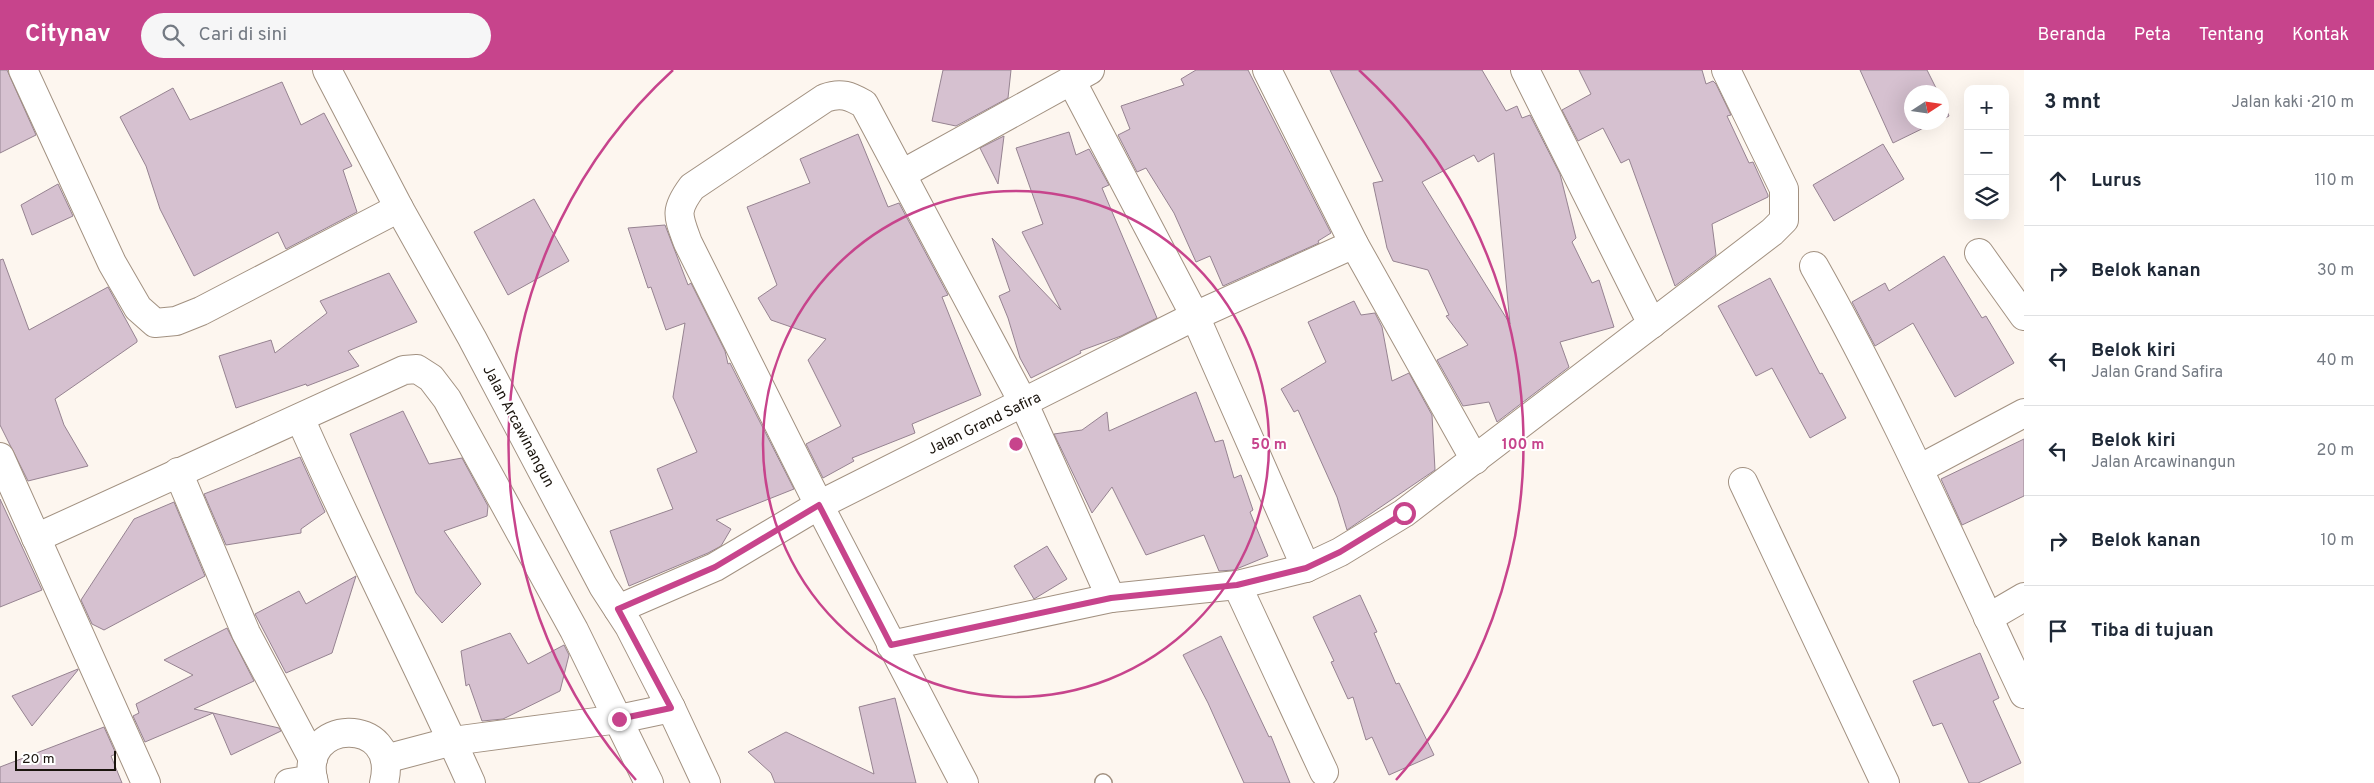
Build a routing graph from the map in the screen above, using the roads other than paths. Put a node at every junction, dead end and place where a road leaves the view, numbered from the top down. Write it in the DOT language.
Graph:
graph roads {
  1 [pos="23,70"];
  2 [pos="327,70"];
  3 [pos="1267,70"];
  4 [pos="1525,70"];
  5 [pos="1726,70"];
  6 [pos="1081,75"];
  7 [pos="902,174"];
  8 [pos="399,208"];
  9 [pos="1354,244"];
  10 [pos="1979,253"];
  11 [pos="1814,266"];
  12 [pos="1195,316"];
  13 [pos="2024,316"];
  14 [pos="1652,324"];
  15 [pos="1024,404"];
  16 [pos="2024,413"];
  17 [pos="300,418"];
  18 [pos="0,456"];
  19 [pos="1475,460"];
  20 [pos="1919,469"];
  21 [pos="178,472"];
  22 [pos="1743,482"];
  23 [pos="819,505"];
  24 [pos="36,538"];
  25 [pos="1306,568"];
  26 [pos="1237,585"];
  27 [pos="1111,598"];
  28 [pos="2024,598"];
  29 [pos="618,609"];
  30 [pos="1988,618"];
  31 [pos="891,645"];
  32 [pos="2024,694"];
  33 [pos="671,708"];
  34 [pos="619,719"];
  35 [pos="453,741"];
  36 [pos="385,771"];
  37 [pos="1324,772"];
  38 [pos="307,776"];
  39 [pos="146,783"];
  40 [pos="470,783"];
  41 [pos="649,783"];
  42 [pos="706,783"];
  43 [pos="964,783"];
  44 [pos="1886,783"];
  1 -- 8 [label="street"];
  2 -- 8 [label="street, Jalan Arcawinangun"];
  3 -- 9 [label="street"];
  4 -- 14 [label="street"];
  5 -- 14 [label="street"];
  6 -- 7 [label="street"];
  6 -- 12 [label="street"];
  7 -- 15 [label="street"];
  7 -- 23 [label="street"];
  8 -- 29 [label="street, Jalan Arcawinangun"];
  9 -- 12 [label="street, Jalan Grand Safira"];
  9 -- 19 [label="street"];
  10 -- 13 [label="street"];
  11 -- 20 [label="street"];
  12 -- 15 [label="street, Jalan Grand Safira"];
  12 -- 25 [label="street"];
  14 -- 19 [label="street"];
  15 -- 23 [label="street, Jalan Grand Safira"];
  15 -- 27 [label="street"];
  16 -- 20 [label="street"];
  17 -- 21 [label="street"];
  17 -- 34 [label="street"];
  17 -- 35 [label="street"];
  18 -- 24 [label="street"];
  19 -- 25 [label="street"];
  20 -- 30 [label="street"];
  21 -- 24 [label="street"];
  21 -- 38 [label="street"];
  22 -- 44 [label="street"];
  23 -- 29 [label="street, Jalan Grand Safira"];
  23 -- 31 [label="street"];
  24 -- 39 [label="street"];
  25 -- 26 [label="street"];
  26 -- 27 [label="street"];
  26 -- 37 [label="street"];
  27 -- 31 [label="street"];
  28 -- 30 [label="street"];
  29 -- 33 [label="street, Jalan Arcawinangun"];
  30 -- 32 [label="street"];
  31 -- 43 [label="street"];
  33 -- 34 [label="street"];
  33 -- 42 [label="street, Jalan Arcawinangun"];
  34 -- 35 [label="street"];
  34 -- 41 [label="street"];
  35 -- 36 [label="street"];
  35 -- 40 [label="street"];
  36 -- 38 [label="street"];
}
